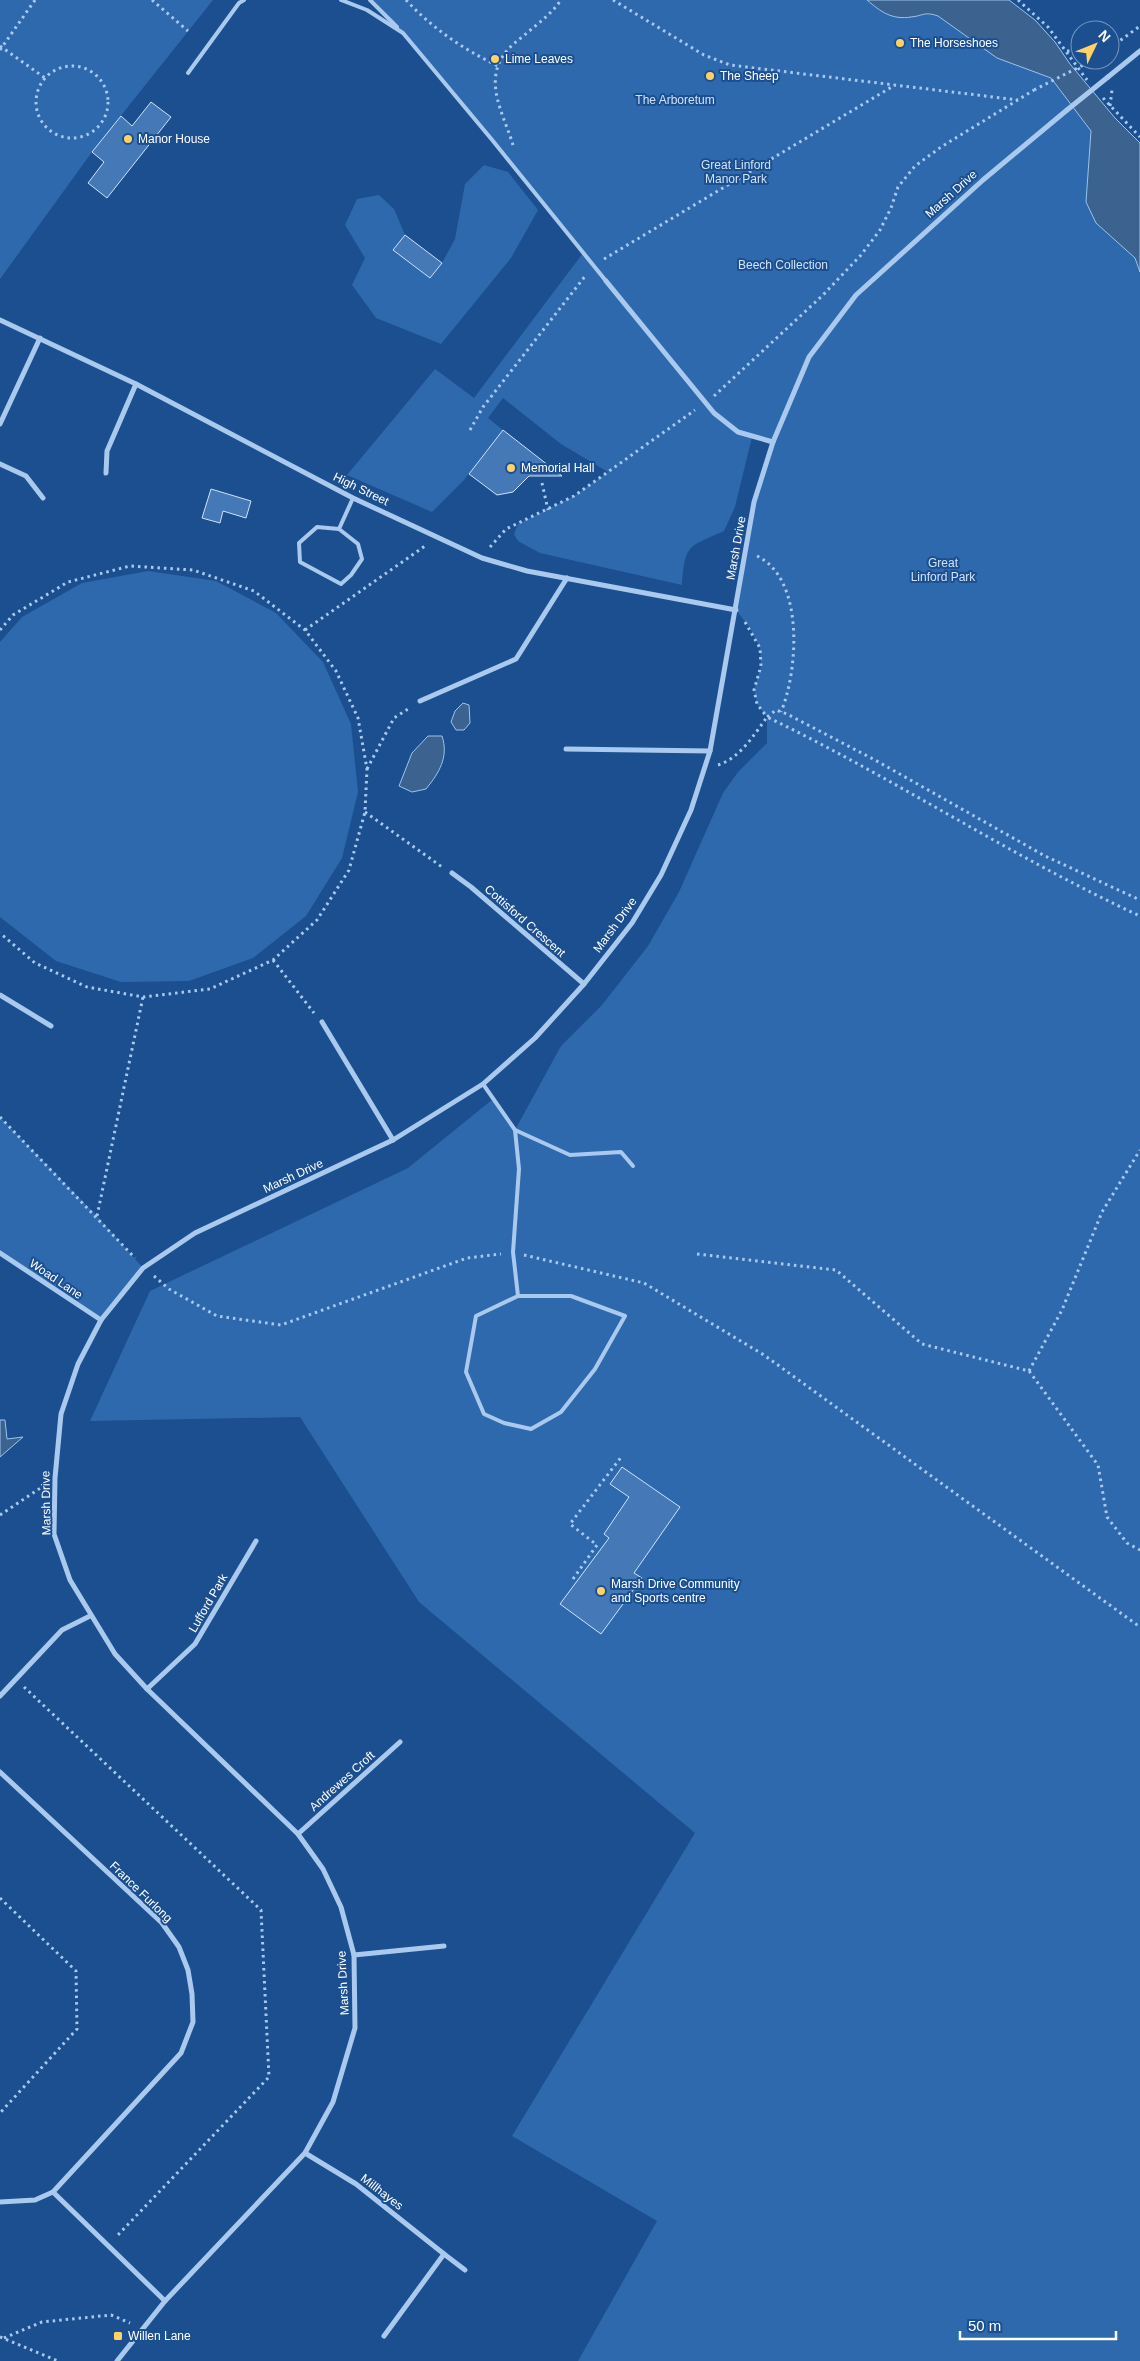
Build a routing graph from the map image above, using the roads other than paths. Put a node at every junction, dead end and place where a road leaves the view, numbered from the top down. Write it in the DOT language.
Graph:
graph roads {
  1 [pos="244,0"];
  2 [pos="341,0"];
  3 [pos="370,0"];
  4 [pos="403,33"];
  5 [pos="1140,51"];
  6 [pos="188,73"];
  7 [pos="606,281"];
  8 [pos="0,320"];
  9 [pos="40,338"];
  10 [pos="136,384"];
  11 [pos="0,424"];
  12 [pos="773,442"];
  13 [pos="0,464"];
  14 [pos="106,474"];
  15 [pos="43,498"];
  16 [pos="353,498"];
  17 [pos="339,529"];
  18 [pos="567,578"];
  19 [pos="736,610"];
  20 [pos="420,701"];
  21 [pos="566,749"];
  22 [pos="710,751"];
  23 [pos="452,874"];
  24 [pos="584,984"];
  25 [pos="0,995"];
  26 [pos="322,1022"];
  27 [pos="52,1026"];
  28 [pos="483,1084"];
  29 [pos="515,1130"];
  30 [pos="393,1140"];
  31 [pos="633,1166"];
  32 [pos="0,1254"];
  33 [pos="518,1296"];
  34 [pos="101,1320"];
  35 [pos="256,1541"];
  36 [pos="90,1616"];
  37 [pos="147,1689"];
  38 [pos="0,1696"];
  39 [pos="400,1742"];
  40 [pos="0,1772"];
  41 [pos="298,1834"];
  42 [pos="444,1946"];
  43 [pos="354,1955"];
  44 [pos="304,2153"];
  45 [pos="53,2192"];
  46 [pos="0,2202"];
  47 [pos="444,2254"];
  48 [pos="465,2270"];
  49 [pos="165,2301"];
  50 [pos="384,2336"];
  51 [pos="117,2361"];
  1 -- 6 [label="lane"];
  2 -- 4 [label="lane"];
  3 -- 4 [label="lane"];
  4 -- 7 [label="lane"];
  5 -- 12 [label="street, Marsh Drive, bridge"];
  7 -- 12 [label="street"];
  8 -- 9 [label="street, High Street"];
  9 -- 10 [label="street, High Street"];
  9 -- 11 [label="street"];
  10 -- 14 [label="street"];
  10 -- 16 [label="street, High Street"];
  12 -- 19 [label="street, Marsh Drive"];
  13 -- 15 [label="street"];
  16 -- 17 [label="lane"];
  16 -- 18 [label="street, High Street"];
  17 -- 17 [label="lane"];
  18 -- 19 [label="street, High Street"];
  18 -- 20 [label="street"];
  19 -- 22 [label="street, Marsh Drive"];
  21 -- 22 [label="street"];
  22 -- 24 [label="street, Marsh Drive"];
  23 -- 24 [label="street, Cottisford Crescent"];
  24 -- 28 [label="street, Marsh Drive"];
  25 -- 27 [label="street"];
  26 -- 30 [label="street"];
  28 -- 29 [label="lane"];
  28 -- 30 [label="street, Marsh Drive"];
  29 -- 31 [label="lane"];
  29 -- 33 [label="lane"];
  30 -- 34 [label="street, Marsh Drive"];
  32 -- 34 [label="street, Woad Lane"];
  33 -- 33 [label="lane"];
  34 -- 36 [label="street, Marsh Drive"];
  35 -- 37 [label="street, Lufford Park"];
  36 -- 37 [label="street, Marsh Drive"];
  36 -- 38 [label="street"];
  37 -- 41 [label="street, Marsh Drive"];
  39 -- 41 [label="street, Andrewes Croft"];
  40 -- 45 [label="street, France Furlong"];
  41 -- 43 [label="street, Marsh Drive"];
  42 -- 43 [label="street"];
  43 -- 44 [label="street, Marsh Drive"];
  44 -- 47 [label="street, Millhayes"];
  44 -- 49 [label="street, Marsh Drive"];
  45 -- 46 [label="street, France Furlong"];
  45 -- 49 [label="street"];
  47 -- 48 [label="street, Millhayes"];
  47 -- 50 [label="street"];
  49 -- 51 [label="street, Marsh Drive"];
}
